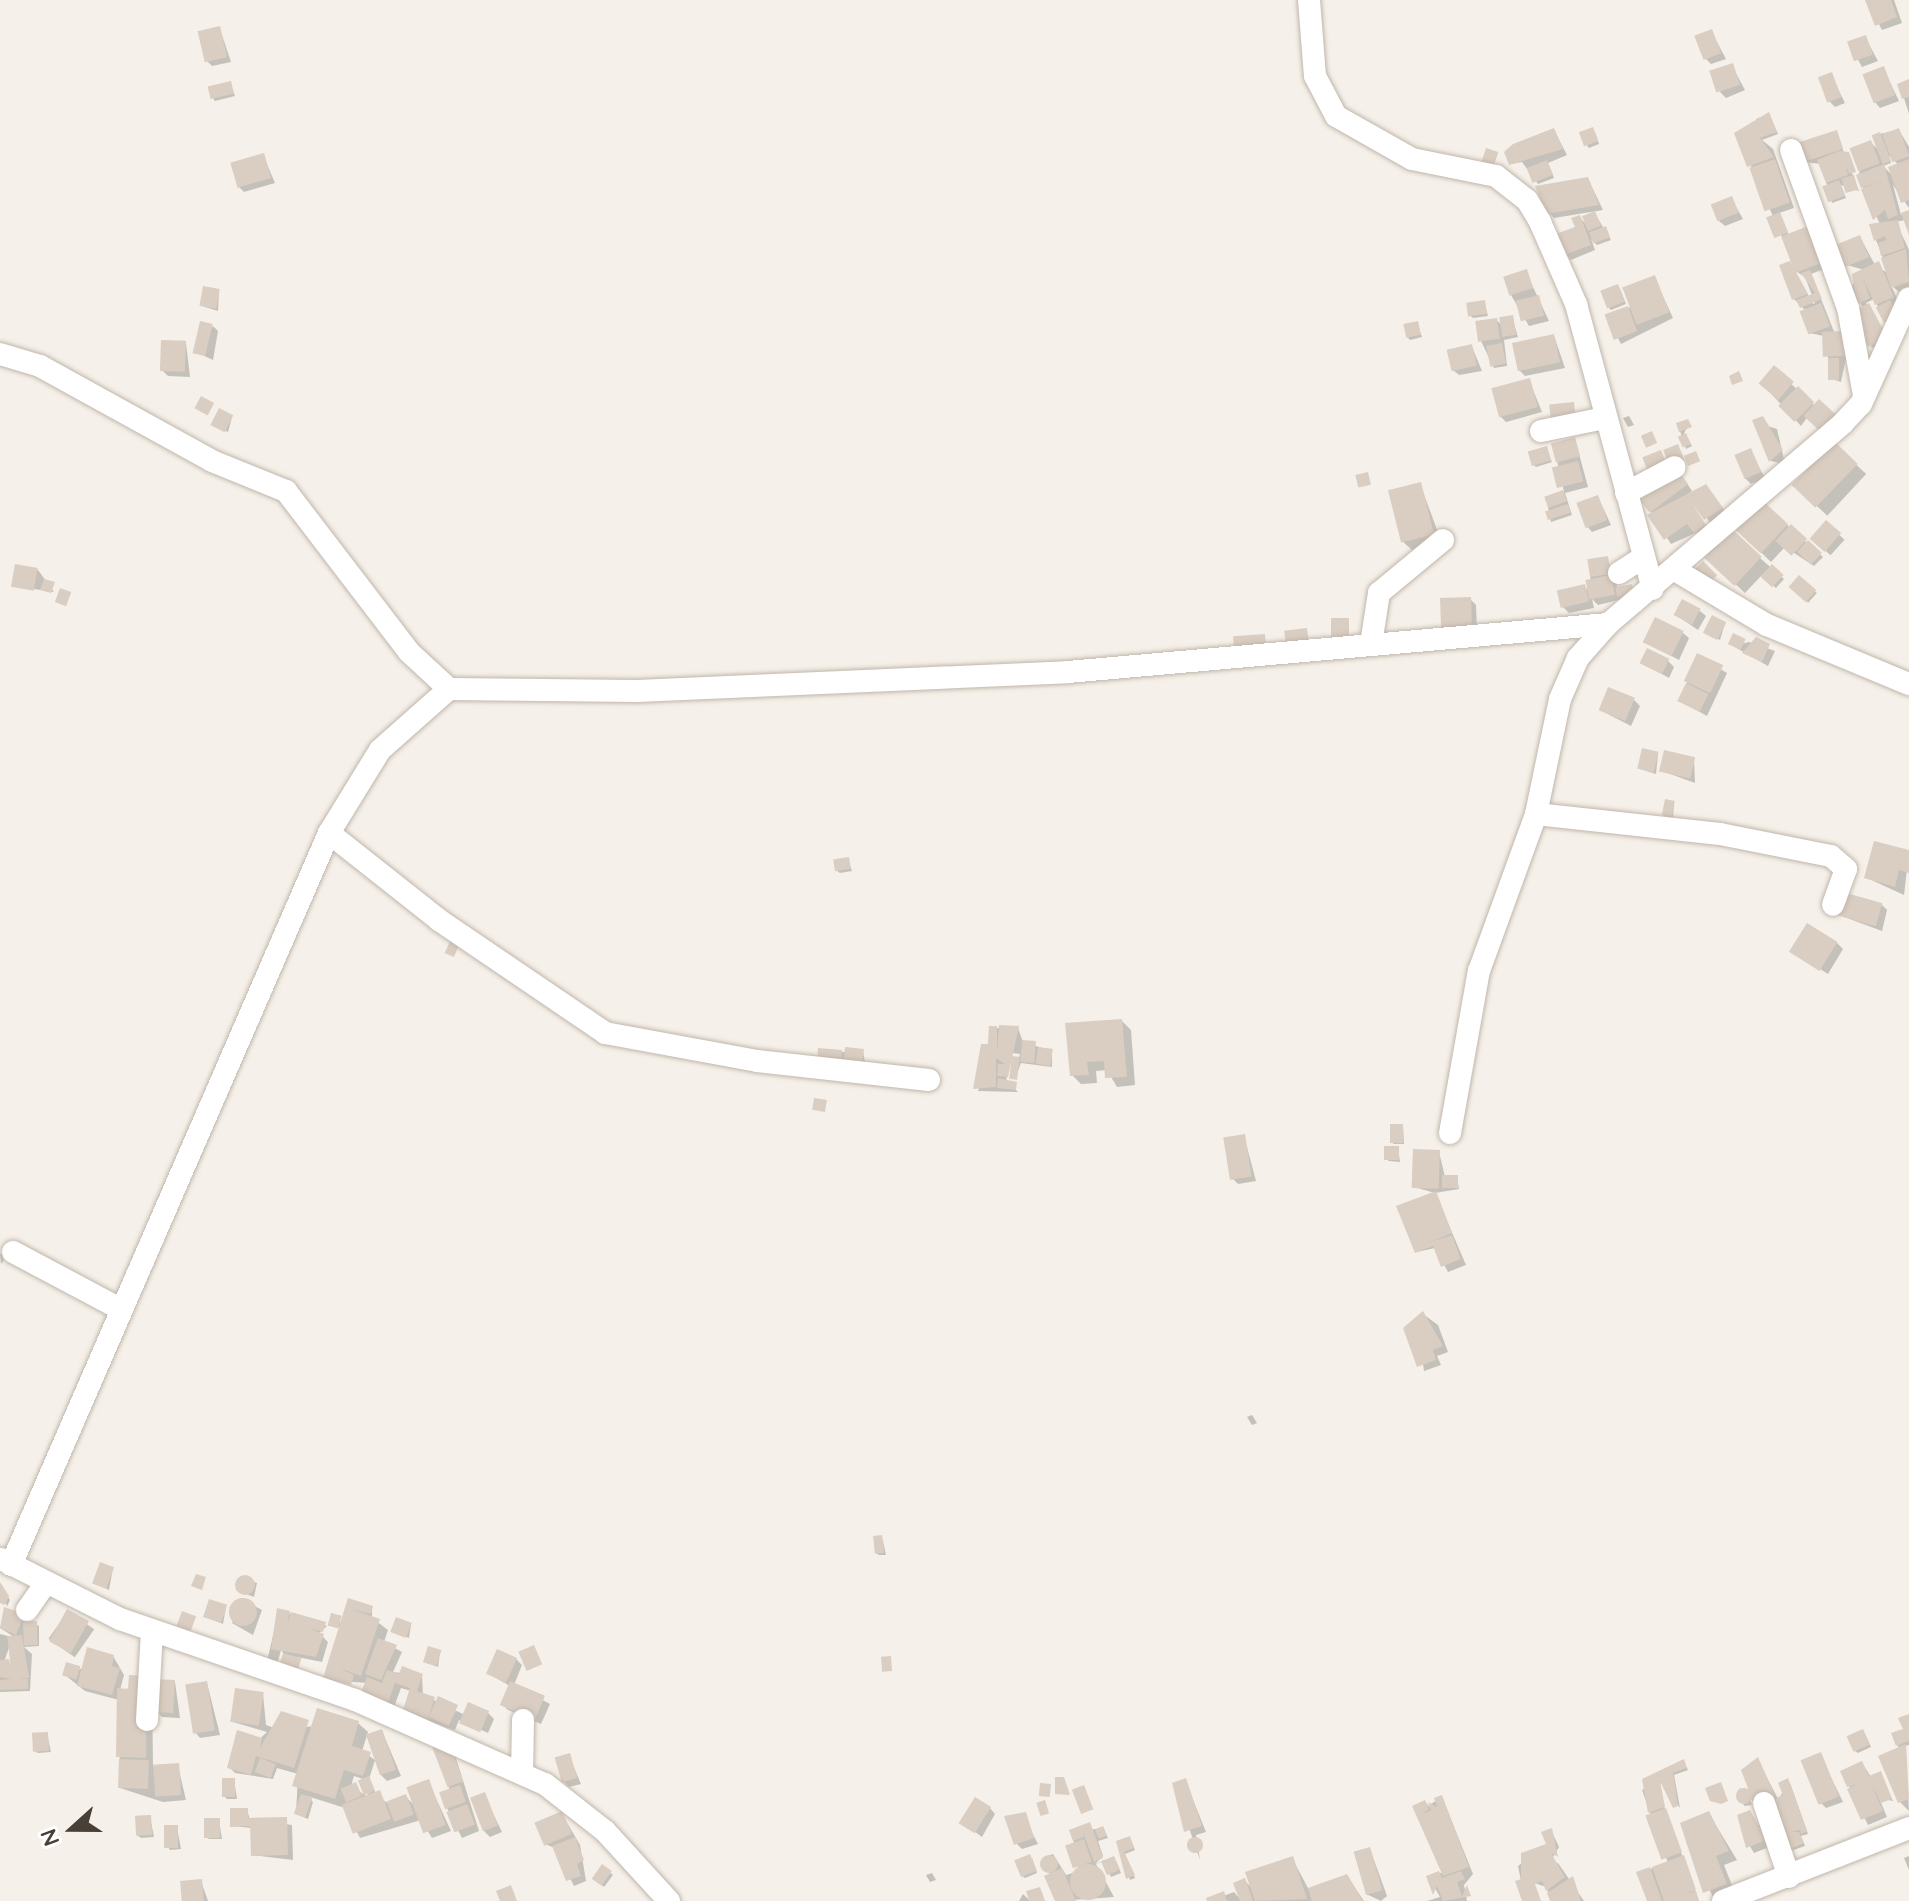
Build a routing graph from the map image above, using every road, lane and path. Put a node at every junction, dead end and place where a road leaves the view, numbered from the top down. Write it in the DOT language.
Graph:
graph roads {
  1 [pos="1309,0"];
  2 [pos="1791,150"];
  3 [pos="1909,298"];
  4 [pos="0,354"];
  5 [pos="1864,395"];
  6 [pos="1605,418"];
  7 [pos="1541,431"];
  8 [pos="1675,467"];
  9 [pos="1626,493"];
  10 [pos="1443,540"];
  11 [pos="1644,557"];
  12 [pos="1675,570"];
  13 [pos="1619,573"];
  14 [pos="1653,589"];
  15 [pos="1608,624"];
  16 [pos="1371,644"];
  17 [pos="1909,684"];
  18 [pos="449,689"];
  19 [pos="1536,814"];
  20 [pos="329,833"];
  21 [pos="1833,905"];
  22 [pos="929,1080"];
  23 [pos="1450,1133"];
  24 [pos="13,1252"];
  25 [pos="122,1310"];
  26 [pos="5,1562"];
  27 [pos="45,1584"];
  28 [pos="27,1610"];
  29 [pos="152,1630"];
  30 [pos="147,1720"];
  31 [pos="523,1720"];
  32 [pos="522,1773"];
  33 [pos="1764,1803"];
  34 [pos="1909,1828"];
  35 [pos="1789,1877"];
  36 [pos="669,1901"];
  37 [pos="1723,1901"];
  1 -- 6 [label="street"];
  2 -- 5 [label="street"];
  3 -- 5 [label="street"];
  4 -- 18 [label="street"];
  5 -- 12 [label="street"];
  6 -- 7 [label="street"];
  6 -- 9 [label="street"];
  8 -- 9 [label="street"];
  9 -- 11 [label="street"];
  10 -- 16 [label="street"];
  11 -- 13 [label="street"];
  11 -- 14 [label="street"];
  12 -- 14 [label="street"];
  12 -- 17 [label="street"];
  14 -- 15 [label="street"];
  15 -- 16 [label="street"];
  15 -- 19 [label="street"];
  16 -- 18 [label="street"];
  18 -- 20 [label="street"];
  19 -- 21 [label="street"];
  19 -- 23 [label="street"];
  20 -- 22 [label="street"];
  20 -- 25 [label="street"];
  24 -- 25 [label="street"];
  25 -- 26 [label="street"];
  26 -- 27 [label="street"];
  27 -- 28 [label="street"];
  27 -- 29 [label="street"];
  29 -- 30 [label="street"];
  29 -- 32 [label="street"];
  31 -- 32 [label="street"];
  32 -- 36 [label="street"];
  33 -- 35 [label="street"];
  34 -- 35 [label="street"];
  35 -- 37 [label="street"];
}
